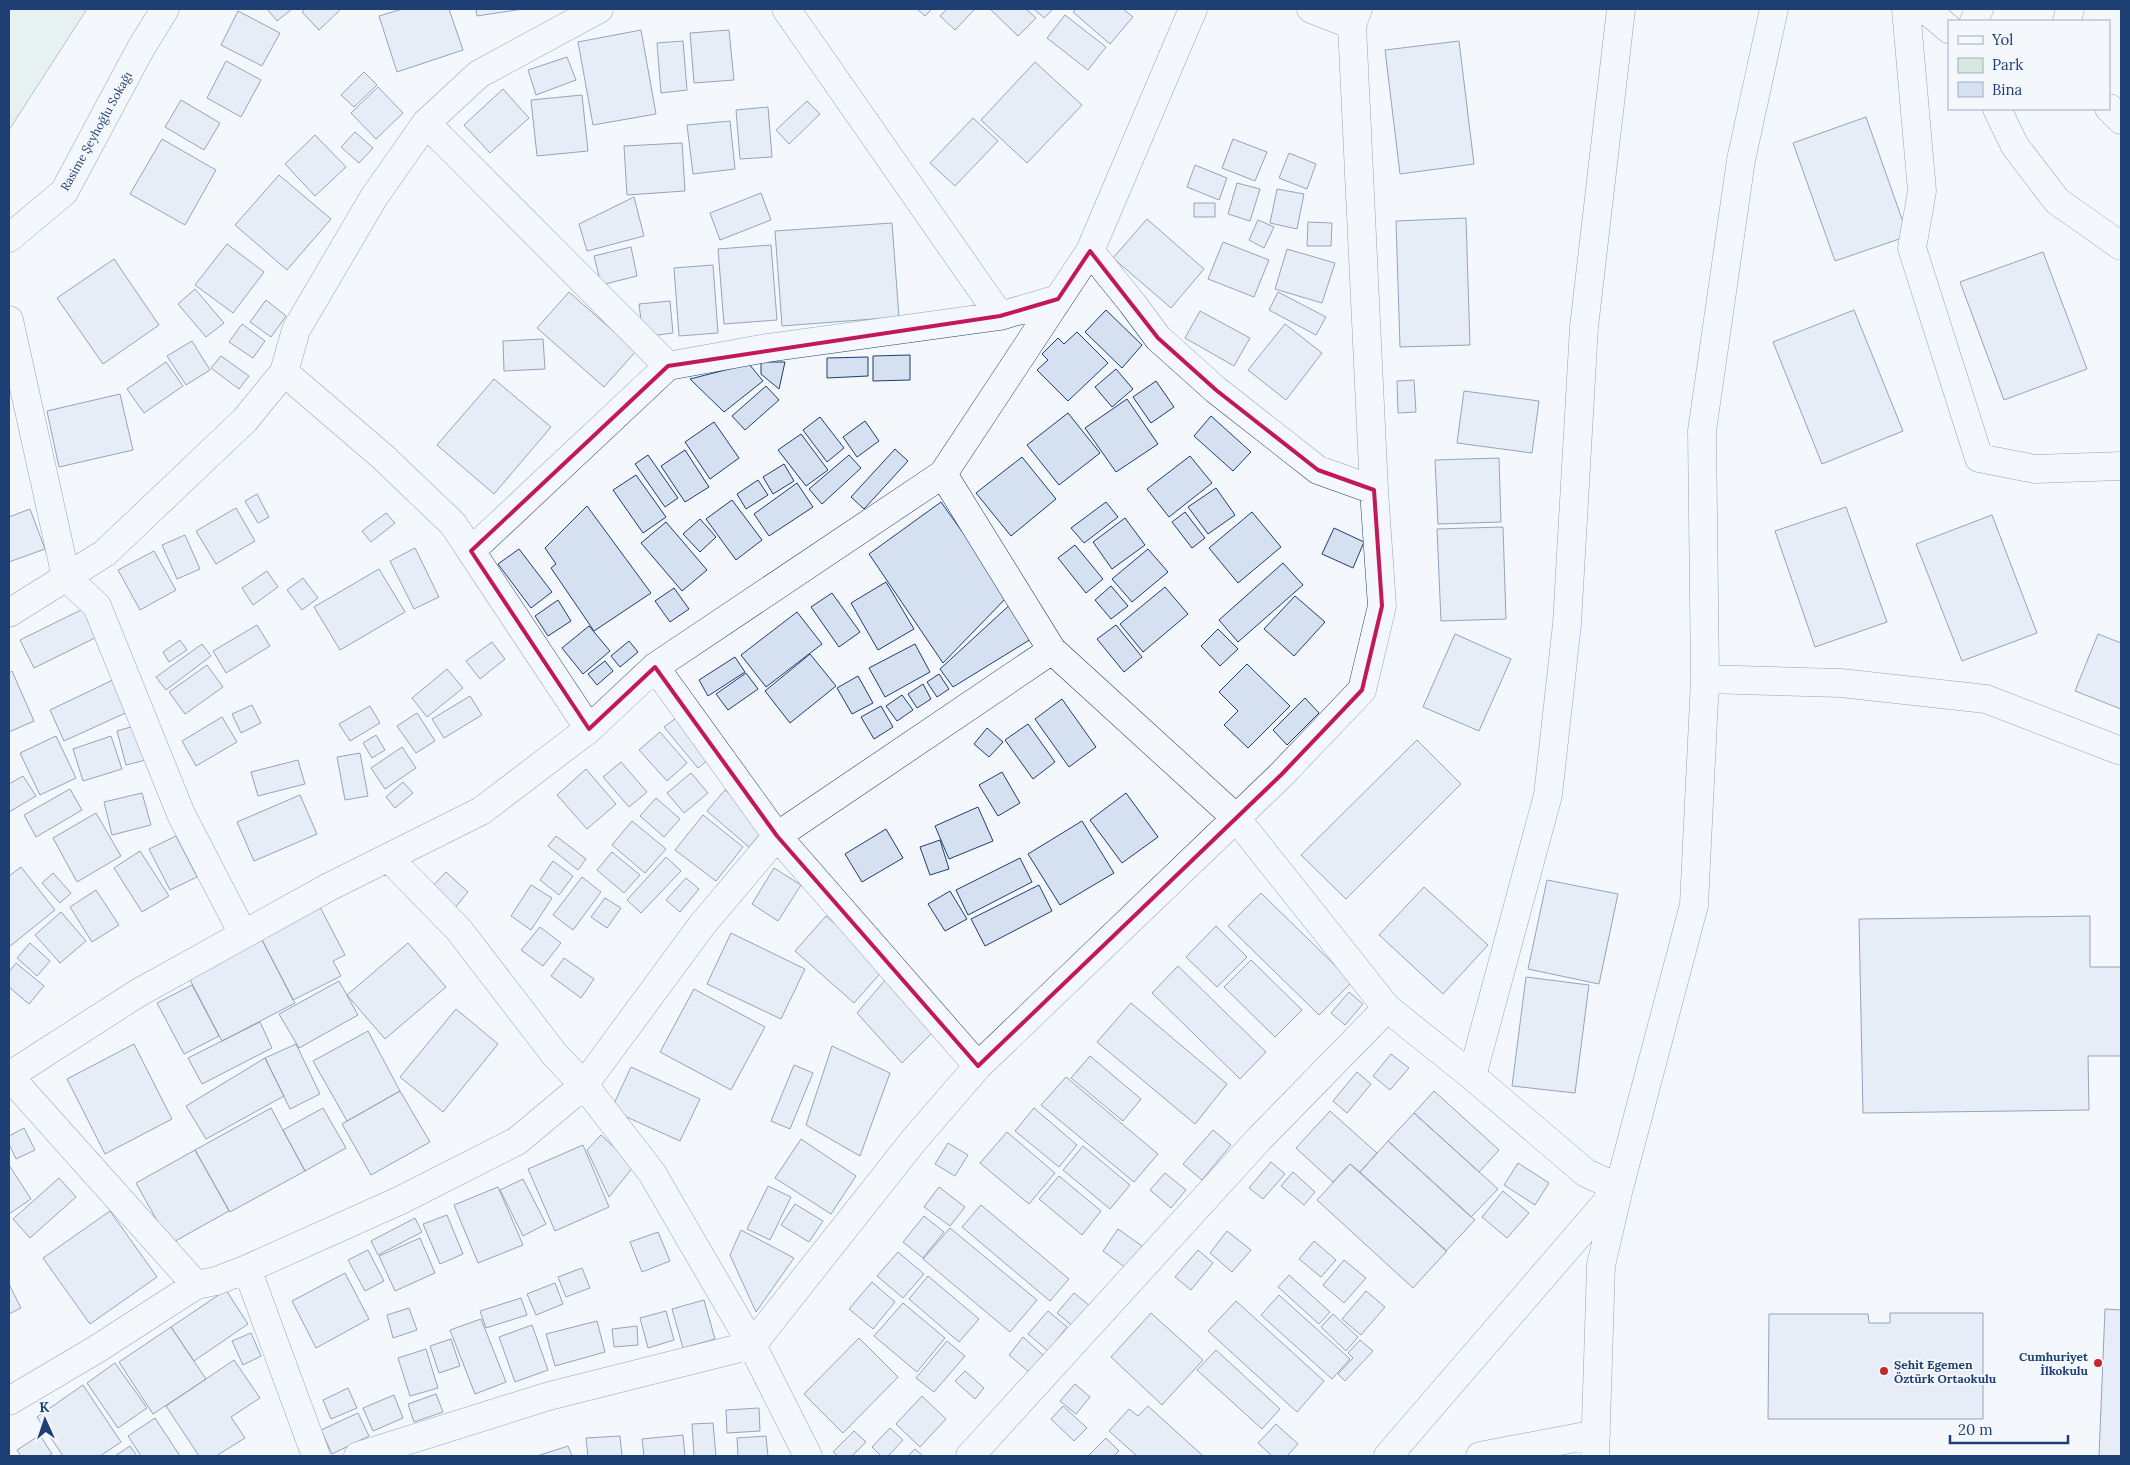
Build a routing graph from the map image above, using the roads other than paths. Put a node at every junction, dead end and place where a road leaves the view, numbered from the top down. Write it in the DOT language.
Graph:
graph roads {
  1 [pos="165,9"];
  2 [pos="599,9"];
  3 [pos="786,9"];
  4 [pos="1193,9"];
  5 [pos="1312,9"];
  6 [pos="1621,9"];
  7 [pos="1774,9"];
  8 [pos="1906,9"];
  9 [pos="1925,9"];
  10 [pos="1355,17"];
  11 [pos="1948,28"];
  12 [pos="2110,109"];
  13 [pos="1997,110"];
  14 [pos="2121,120"];
  15 [pos="426,123"];
  16 [pos="9,238"];
  17 [pos="2121,246"];
  18 [pos="1090,251"];
  19 [pos="1058,299"];
  20 [pos="1000,316"];
  21 [pos="9,320"];
  22 [pos="668,366"];
  23 [pos="284,372"];
  24 [pos="2121,466"];
  25 [pos="943,474"];
  26 [pos="1374,490"];
  27 [pos="471,551"];
  28 [pos="66,577"];
  29 [pos="9,613"];
  30 [pos="1052,650"];
  31 [pos="655,667"];
  32 [pos="1705,679"];
  33 [pos="589,729"];
  34 [pos="2121,752"];
  35 [pos="1236,818"];
  36 [pos="777,836"];
  37 [pos="389,858"];
  38 [pos="243,934"];
  39 [pos="1388,1008"];
  40 [pos="978,1066"];
  41 [pos="9,1076"];
  42 [pos="1472,1076"];
  43 [pos="584,1085"];
  44 [pos="1619,1188"];
  45 [pos="247,1269"];
  46 [pos="196,1285"];
  47 [pos="752,1345"];
  48 [pos="9,1401"];
  49 [pos="1596,1445"];
  50 [pos="316,1456"];
  51 [pos="358,1456"];
  52 [pos="808,1456"];
  53 [pos="970,1456"];
  54 [pos="1388,1456"];
  55 [pos="1480,1456"];
  1 -- 16 [label="street, Rasime Şeyhoğlu Sokağı"];
  2 -- 15 [label="street"];
  3 -- 20 [label="street"];
  4 -- 18 [label="street"];
  5 -- 10 [label="street"];
  6 -- 42 [label="street"];
  7 -- 32 [label="street"];
  8 -- 24 [label="street"];
  9 -- 11 [label="street"];
  10 -- 26 [label="street"];
  12 -- 14 [label="street"];
  13 -- 17 [label="street"];
  15 -- 22 [label="street"];
  15 -- 23 [label="street"];
  18 -- 19 [label="street"];
  18 -- 26 [label="street"];
  19 -- 20 [label="street"];
  19 -- 25 [label="street"];
  20 -- 22 [label="street"];
  21 -- 28 [label="street"];
  22 -- 27 [label="street"];
  23 -- 27 [label="street"];
  23 -- 28 [label="street"];
  25 -- 30 [label="street"];
  25 -- 31 [label="street"];
  26 -- 35 [label="street"];
  27 -- 33 [label="street"];
  28 -- 29 [label="street"];
  28 -- 38 [label="street"];
  30 -- 35 [label="street"];
  30 -- 36 [label="street"];
  31 -- 33 [label="street"];
  31 -- 36 [label="street"];
  32 -- 34 [label="street"];
  32 -- 44 [label="street"];
  33 -- 37 [label="street"];
  35 -- 39 [label="street"];
  35 -- 40 [label="street"];
  36 -- 40 [label="street"];
  36 -- 43 [label="street"];
  37 -- 38 [label="street"];
  37 -- 43 [label="street"];
  38 -- 41 [label="street"];
  39 -- 42 [label="street"];
  39 -- 53 [label="street"];
  40 -- 47 [label="street"];
  41 -- 46 [label="street"];
  42 -- 44 [label="street"];
  43 -- 45 [label="street"];
  43 -- 47 [label="street"];
  44 -- 49 [label="street"];
  44 -- 54 [label="street"];
  45 -- 46 [label="street"];
  45 -- 50 [label="street"];
  46 -- 48 [label="street"];
  47 -- 51 [label="street"];
  47 -- 52 [label="street"];
  49 -- 55 [label="street"];
}
